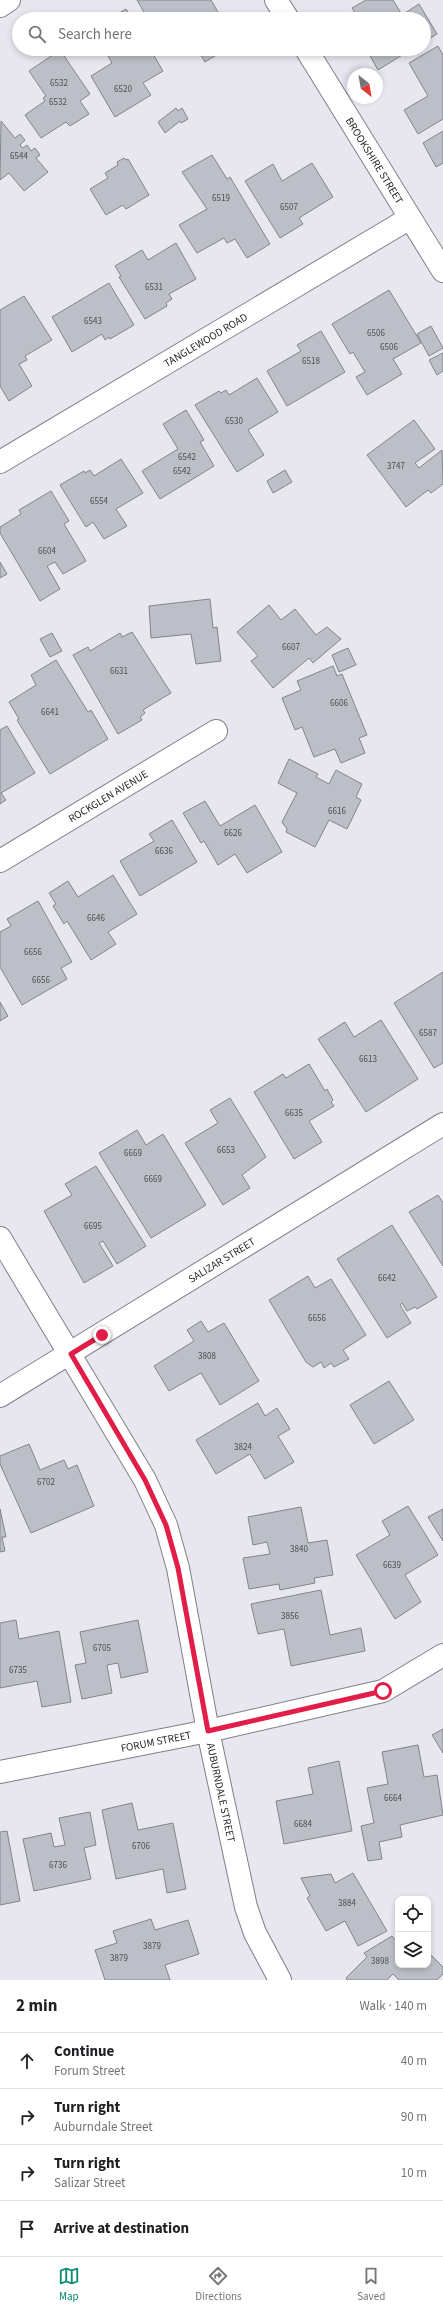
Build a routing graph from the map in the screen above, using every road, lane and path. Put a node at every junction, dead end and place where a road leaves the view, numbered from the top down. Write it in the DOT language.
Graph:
graph roads {
  1 [pos="9,0"];
  2 [pos="276,0"];
  3 [pos="0,6"];
  4 [pos="284,12"];
  5 [pos="310,56"];
  6 [pos="410,218"];
  7 [pos="443,271"];
  8 [pos="0,462"];
  9 [pos="216,731"];
  10 [pos="0,861"];
  11 [pos="443,1124"];
  12 [pos="0,1238"];
  13 [pos="71,1354"];
  14 [pos="0,1396"];
  15 [pos="443,1655"];
  16 [pos="208,1731"];
  17 [pos="0,1772"];
  18 [pos="280,1980"];
  1 -- 3 [label="street"];
  2 -- 4 [label="street"];
  5 -- 6 [label="street, BROOKSHIRE STREET"];
  6 -- 7 [label="street, BROOKSHIRE STREET"];
  6 -- 8 [label="street, TANGLEWOOD ROAD"];
  9 -- 10 [label="street, ROCKGLEN AVENUE"];
  11 -- 13 [label="street, SALIZAR STREET"];
  12 -- 13 [label="street, AUBURNDALE STREET"];
  13 -- 14 [label="street, SALIZAR STREET"];
  13 -- 16 [label="street, AUBURNDALE STREET"];
  15 -- 16 [label="street, FORUM STREET"];
  16 -- 17 [label="street, FORUM STREET"];
  16 -- 18 [label="street, AUBURNDALE STREET"];
}
